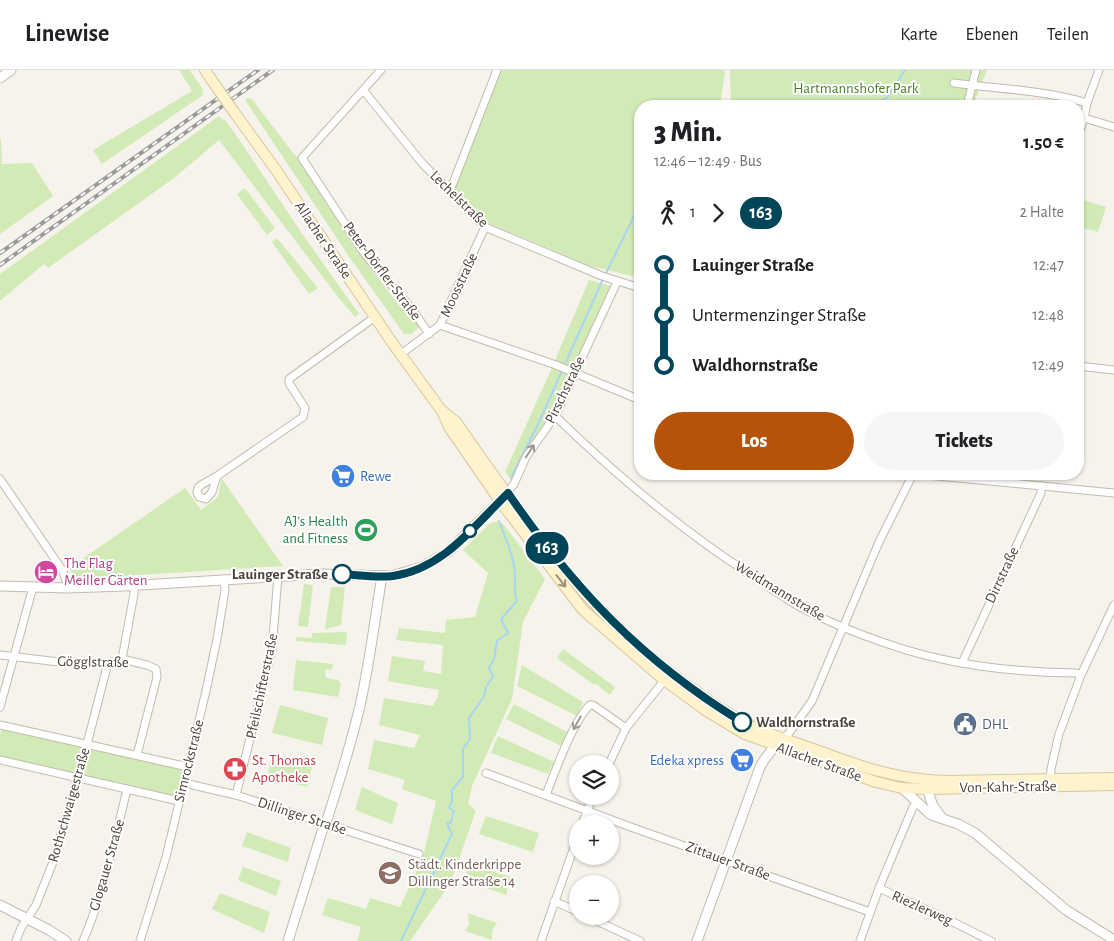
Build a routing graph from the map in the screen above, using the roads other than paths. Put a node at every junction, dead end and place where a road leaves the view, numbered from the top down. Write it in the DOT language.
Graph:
graph roads {
  1 [pos="11,70"];
  2 [pos="205,70"];
  3 [pos="381,70"];
  4 [pos="497,70"];
  5 [pos="976,70"];
  6 [pos="1099,70"];
  7 [pos="0,78"];
  8 [pos="954,84"];
  9 [pos="973,86"];
  10 [pos="364,91"];
  11 [pos="969,100"];
  12 [pos="1077,100"];
  13 [pos="1084,102"];
  14 [pos="1087,103"];
  15 [pos="1084,118"];
  16 [pos="1114,127"];
  17 [pos="450,191"];
  18 [pos="485,227"];
  19 [pos="617,282"];
  20 [pos="634,286"];
  21 [pos="375,317"];
  22 [pos="440,325"];
  23 [pos="428,334"];
  24 [pos="401,354"];
  25 [pos="1084,367"];
  26 [pos="1114,370"];
  27 [pos="574,372"];
  28 [pos="634,397"];
  29 [pos="555,416"];
  30 [pos="217,476"];
  31 [pos="0,479"];
  32 [pos="911,480"];
  33 [pos="978,480"];
  34 [pos="1041,486"];
  35 [pos="1114,493"];
  36 [pos="504,497"];
  37 [pos="278,576"];
  38 [pos="382,576"];
  39 [pos="224,579"];
  40 [pos="134,585"];
  41 [pos="0,586"];
  42 [pos="33,587"];
  43 [pos="68,588"];
  44 [pos="1114,605"];
  45 [pos="843,627"];
  46 [pos="0,655"];
  47 [pos="14,658"];
  48 [pos="122,659"];
  49 [pos="108,663"];
  50 [pos="962,663"];
  51 [pos="1081,675"];
  52 [pos="667,676"];
  53 [pos="0,707"];
  54 [pos="0,725"];
  55 [pos="626,728"];
  56 [pos="784,738"];
  57 [pos="87,744"];
  58 [pos="775,746"];
  59 [pos="137,755"];
  60 [pos="613,755"];
  61 [pos="0,760"];
  62 [pos="188,767"];
  63 [pos="486,772"];
  64 [pos="77,778"];
  65 [pos="1114,778"];
  66 [pos="1050,779"];
  67 [pos="184,783"];
  68 [pos="903,783"];
  69 [pos="926,785"];
  70 [pos="1114,785"];
  71 [pos="127,789"];
  72 [pos="236,795"];
  73 [pos="546,795"];
  74 [pos="179,801"];
  75 [pos="918,803"];
  76 [pos="589,805"];
  77 [pos="587,809"];
  78 [pos="585,815"];
  79 [pos="942,818"];
  80 [pos="326,823"];
  81 [pos="419,854"];
  82 [pos="569,861"];
  83 [pos="726,861"];
  84 [pos="879,888"];
  85 [pos="554,902"];
  86 [pos="0,905"];
  87 [pos="569,908"];
  88 [pos="870,912"];
  89 [pos="27,918"];
  90 [pos="605,925"];
  91 [pos="1114,940"];
  92 [pos="16,941"];
  93 [pos="66,941"];
  94 [pos="83,941"];
  95 [pos="140,941"];
  96 [pos="288,941"];
  97 [pos="541,941"];
  98 [pos="640,941"];
  99 [pos="698,941"];
  100 [pos="860,941"];
  101 [pos="991,941"];
  1 -- 7 [label="street"];
  2 -- 21 [label="main road, Allacher Straße, bridge"];
  3 -- 10 [label="street"];
  4 -- 17 [label="street"];
  5 -- 9 [label="street"];
  6 -- 14 [label="street"];
  8 -- 9 [label="street"];
  9 -- 11 [label="street"];
  9 -- 12 [label="street"];
  10 -- 17 [label="street, Lechelstraße"];
  10 -- 23 [label="street, Peter-Dörfler-Straße"];
  13 -- 14 [label="street"];
  14 -- 15 [label="street"];
  15 -- 16 [label="street"];
  17 -- 18 [label="street, Lechelstraße"];
  18 -- 19 [label="street, Lechelstraße"];
  18 -- 22 [label="street, Moosstraße"];
  19 -- 20 [label="street, Lechelstraße"];
  19 -- 27 [label="street, Pirschstraße"];
  21 -- 24 [label="main road, Allacher Straße"];
  21 -- 30 [label="street"];
  22 -- 23 [label="street, Moosstraße"];
  22 -- 27 [label="street"];
  23 -- 24 [label="street, Moosstraße"];
  24 -- 36 [label="main road, Allacher Straße"];
  25 -- 26 [label="street"];
  27 -- 28 [label="street"];
  27 -- 29 [label="street, Pirschstraße"];
  36 -- 29 [label="street, Pirschstraße, one-way"];
  29 -- 45 [label="street, Weidmannstraße"];
  31 -- 43 [label="street"];
  32 -- 45 [label="street"];
  33 -- 34 [label="street"];
  34 -- 35 [label="street"];
  34 -- 50 [label="street, Dirrstraße"];
  36 -- 38 [label="street"];
  36 -- 52 [label="main road, Allacher Straße"];
  37 -- 38 [label="street"];
  37 -- 39 [label="street"];
  37 -- 72 [label="street, Pfeilschifterstraße"];
  38 -- 80 [label="street"];
  39 -- 40 [label="street"];
  39 -- 62 [label="street, Simrockstraße"];
  40 -- 43 [label="street"];
  40 -- 48 [label="street"];
  41 -- 42 [label="street"];
  42 -- 43 [label="street"];
  42 -- 47 [label="street"];
  44 -- 51 [label="street"];
  45 -- 50 [label="street, Weidmannstraße"];
  45 -- 56 [label="street"];
  46 -- 47 [label="street, Gögglstraße"];
  47 -- 49 [label="street, Gögglstraße"];
  47 -- 53 [label="street"];
  48 -- 49 [label="street, Gögglstraße"];
  48 -- 59 [label="street, Gögglstraße"];
  49 -- 57 [label="street, Rothschwaigestraße"];
  50 -- 51 [label="street, Weidmannstraße"];
  51 -- 66 [label="street"];
  52 -- 55 [label="street"];
  52 -- 56 [label="main road, Allacher Straße"];
  52 -- 58 [label="main road, Allacher Straße"];
  54 -- 57 [label="street"];
  55 -- 60 [label="street"];
  55 -- 73 [label="street, one-way"];
  56 -- 58 [label="street"];
  56 -- 68 [label="main road, Allacher Straße"];
  57 -- 59 [label="street"];
  57 -- 64 [label="street, Rothschwaigestraße"];
  58 -- 68 [label="main road, Allacher Straße"];
  58 -- 83 [label="street"];
  59 -- 62 [label="street"];
  61 -- 64 [label="street"];
  62 -- 67 [label="street, Simrockstraße"];
  63 -- 73 [label="street, Zittauer Straße"];
  64 -- 71 [label="street"];
  64 -- 89 [label="street, Rothschwaigestraße"];
  65 -- 66 [label="main road, Von-Kahr-Straße"];
  66 -- 69 [label="main road, Von-Kahr-Straße"];
  67 -- 72 [label="street, Dillinger Straße"];
  67 -- 74 [label="street, Simrockstraße"];
  68 -- 69 [label="main road, Von-Kahr-Straße"];
  68 -- 75 [label="street"];
  69 -- 70 [label="main road, Von-Kahr-Straße"];
  69 -- 79 [label="street"];
  71 -- 74 [label="street"];
  71 -- 94 [label="street, Glogauer Straße"];
  72 -- 80 [label="street, Dillinger Straße"];
  73 -- 77 [label="street, Zittauer Straße"];
  74 -- 95 [label="street, Simrockstraße"];
  75 -- 79 [label="street"];
  75 -- 84 [label="street"];
  76 -- 77 [label="street"];
  77 -- 78 [label="street"];
  77 -- 83 [label="street, Zittauer Straße"];
  79 -- 91 [label="street"];
  80 -- 81 [label="street, Dillinger Straße"];
  80 -- 96 [label="street"];
  82 -- 85 [label="street"];
  83 -- 88 [label="street, Zittauer Straße"];
  83 -- 99 [label="street"];
  84 -- 88 [label="street"];
  84 -- 101 [label="street, Riezlerweg"];
  85 -- 87 [label="street"];
  85 -- 97 [label="street"];
  86 -- 89 [label="street"];
  88 -- 100 [label="street"];
  89 -- 92 [label="street, Rothschwaigestraße"];
  89 -- 93 [label="street"];
  90 -- 98 [label="street"];
}
